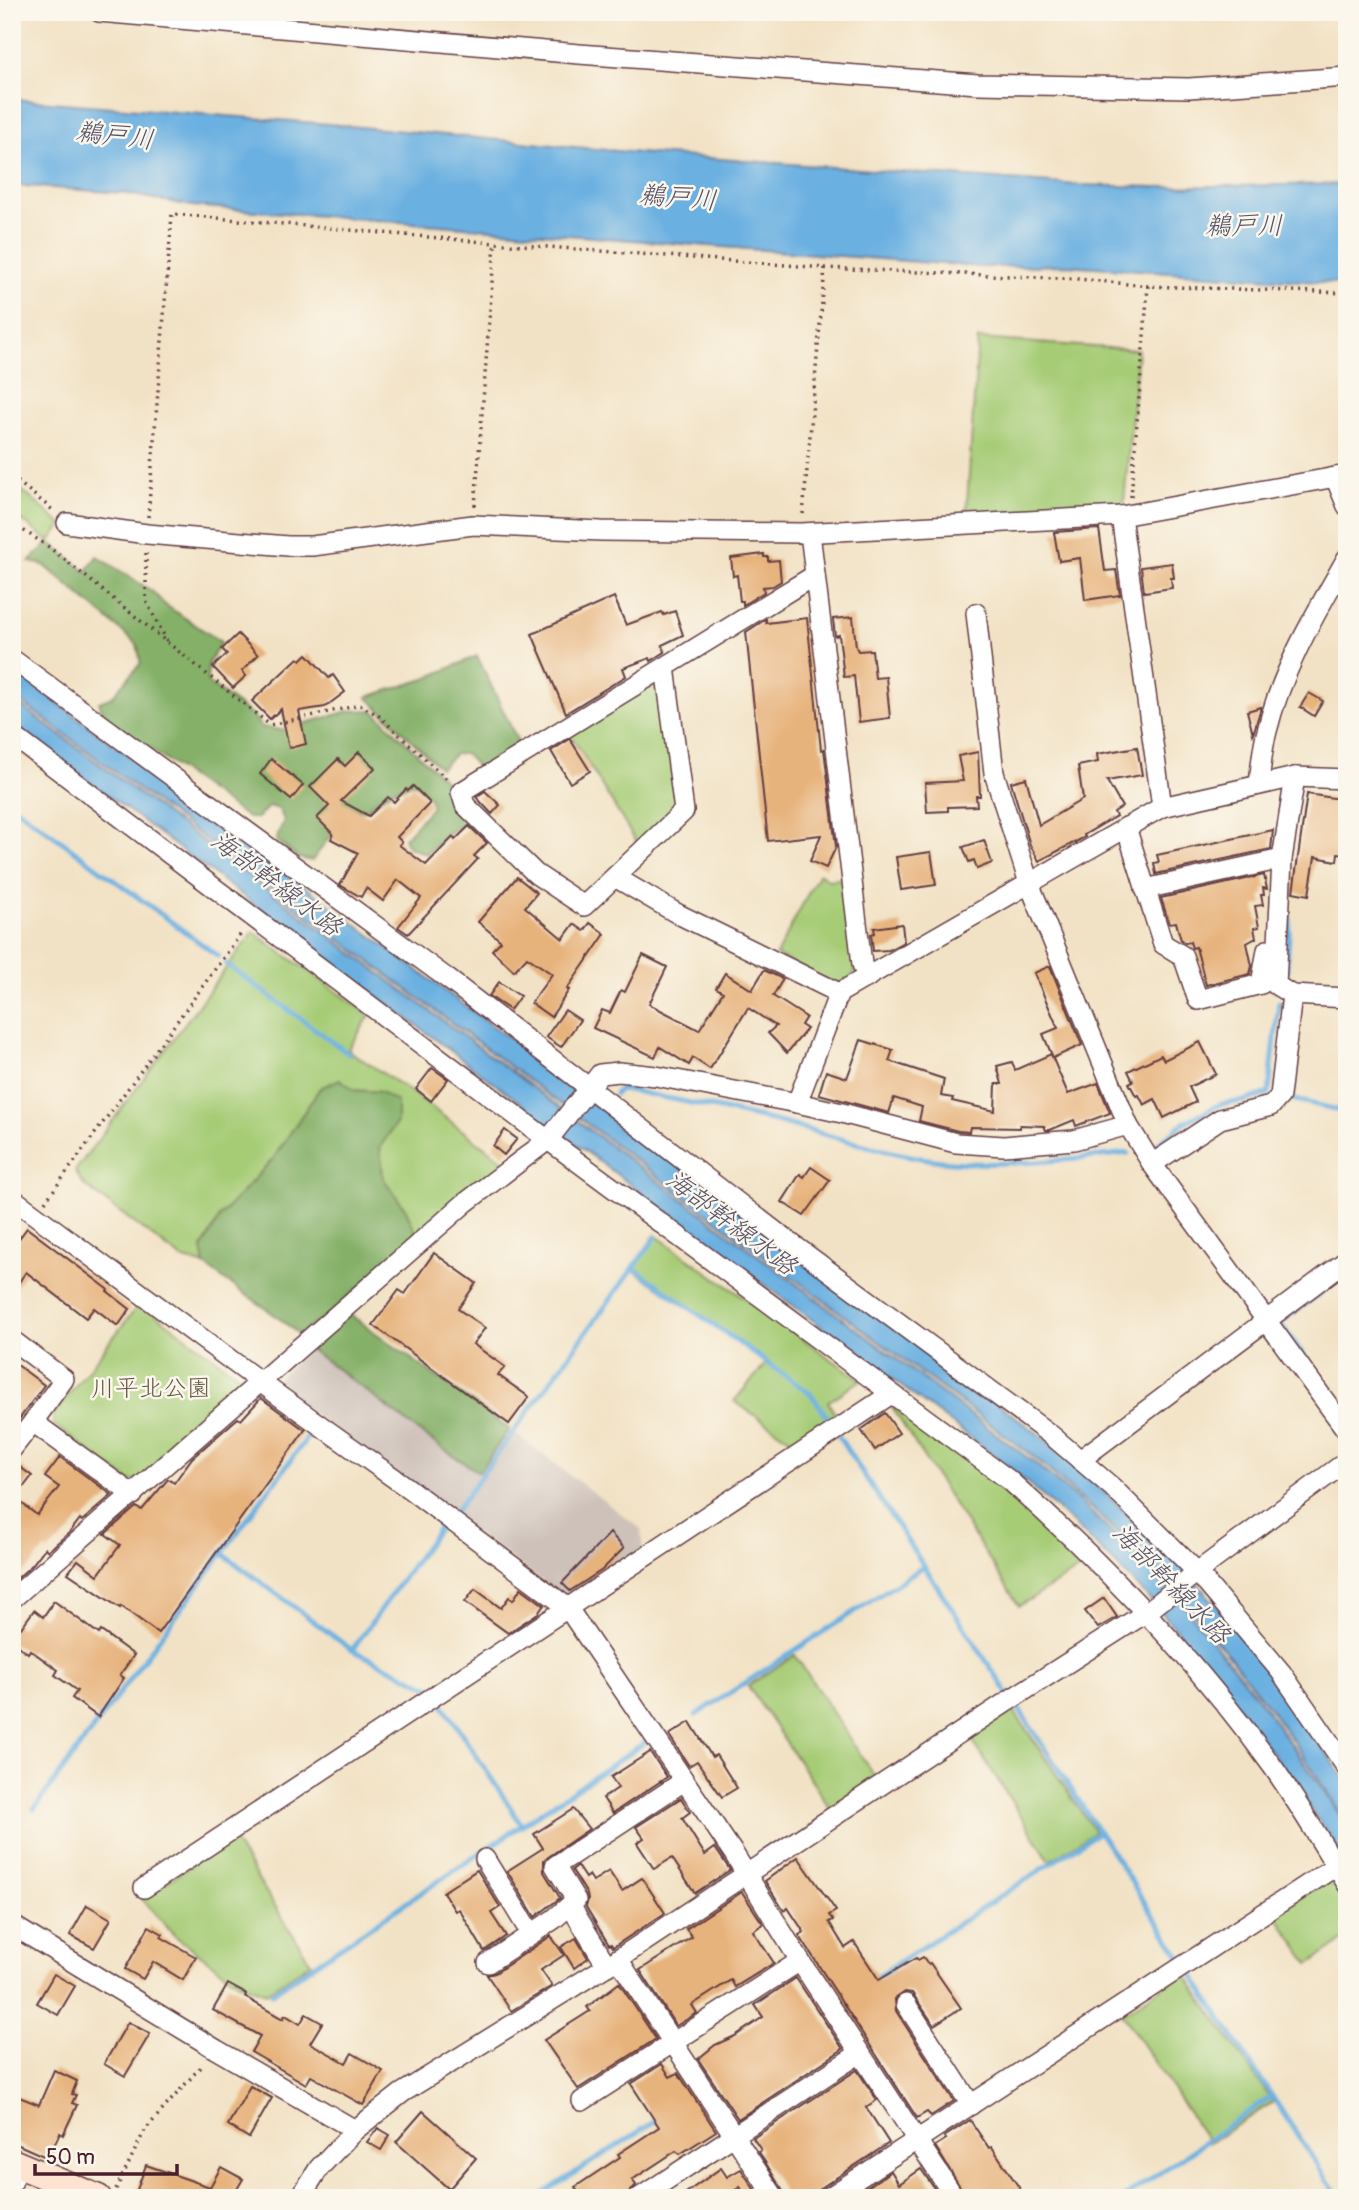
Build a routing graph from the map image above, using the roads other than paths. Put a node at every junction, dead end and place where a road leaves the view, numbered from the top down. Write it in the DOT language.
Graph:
graph roads {
  1 [pos="99,12"];
  2 [pos="1347,77"];
  3 [pos="1341,476"];
  4 [pos="1347,506"];
  5 [pos="1126,515"];
  6 [pos="67,523"];
  7 [pos="805,533"];
  8 [pos="1347,558"];
  9 [pos="814,575"];
  10 [pos="976,613"];
  11 [pos="12,659"];
  12 [pos="665,667"];
  13 [pos="12,735"];
  14 [pos="1295,776"];
  15 [pos="1347,779"];
  16 [pos="1259,785"];
  17 [pos="1162,807"];
  18 [pos="1126,827"];
  19 [pos="1281,865"];
  20 [pos="615,877"];
  21 [pos="1030,883"];
  22 [pos="1145,888"];
  23 [pos="867,978"];
  24 [pos="839,993"];
  25 [pos="1292,995"];
  26 [pos="1347,998"];
  27 [pos="590,1086"];
  28 [pos="797,1103"];
  29 [pos="1128,1125"];
  30 [pos="551,1136"];
  31 [pos="1152,1164"];
  32 [pos="12,1198"];
  33 [pos="1347,1260"];
  34 [pos="1266,1320"];
  35 [pos="12,1340"];
  36 [pos="261,1381"];
  37 [pos="891,1394"];
  38 [pos="33,1422"];
  39 [pos="1347,1431"];
  40 [pos="12,1449"];
  41 [pos="1080,1460"];
  42 [pos="1347,1461"];
  43 [pos="133,1495"];
  44 [pos="1196,1572"];
  45 [pos="12,1599"];
  46 [pos="567,1607"];
  47 [pos="1150,1610"];
  48 [pos="1347,1768"];
  49 [pos="684,1781"];
  50 [pos="485,1860"];
  51 [pos="1336,1866"];
  52 [pos="746,1876"];
  53 [pos="1347,1884"];
  54 [pos="144,1888"];
  55 [pos="569,1905"];
  56 [pos="12,1925"];
  57 [pos="531,1934"];
  58 [pos="800,1961"];
  59 [pos="488,1962"];
  60 [pos="613,1963"];
  61 [pos="906,2004"];
  62 [pos="673,2042"];
  63 [pos="860,2053"];
  64 [pos="582,2101"];
  65 [pos="971,2105"];
  66 [pos="355,2130"];
  67 [pos="734,2135"];
  68 [pos="917,2140"];
  69 [pos="14,2170"];
  70 [pos="98,2198"];
  71 [pos="300,2198"];
  72 [pos="639,2198"];
  73 [pos="775,2198"];
  74 [pos="828,2198"];
  75 [pos="955,2198"];
  1 -- 2 [label="street"];
  3 -- 4 [label="street"];
  3 -- 5 [label="street"];
  5 -- 7 [label="street"];
  5 -- 17 [label="street"];
  6 -- 7 [label="street"];
  7 -- 9 [label="street"];
  8 -- 16 [label="street"];
  9 -- 12 [label="street"];
  9 -- 23 [label="street"];
  10 -- 21 [label="street"];
  11 -- 27 [label="street"];
  12 -- 20 [label="street"];
  12 -- 20 [label="street"];
  13 -- 30 [label="street"];
  14 -- 15 [label="street"];
  14 -- 16 [label="street"];
  14 -- 19 [label="street"];
  16 -- 17 [label="street"];
  17 -- 18 [label="street"];
  18 -- 21 [label="street"];
  18 -- 22 [label="street"];
  19 -- 22 [label="street"];
  19 -- 22 [label="street"];
  19 -- 25 [label="street"];
  20 -- 24 [label="street"];
  21 -- 23 [label="street"];
  21 -- 29 [label="street"];
  23 -- 24 [label="street"];
  24 -- 28 [label="street"];
  25 -- 26 [label="street"];
  25 -- 31 [label="street"];
  27 -- 28 [label="street"];
  27 -- 30 [label="street"];
  27 -- 41 [label="street"];
  28 -- 29 [label="street"];
  29 -- 31 [label="street"];
  30 -- 36 [label="street"];
  30 -- 37 [label="street"];
  31 -- 34 [label="street"];
  32 -- 36 [label="street"];
  33 -- 34 [label="street"];
  34 -- 39 [label="street"];
  34 -- 41 [label="street"];
  35 -- 38 [label="street"];
  36 -- 43 [label="street"];
  36 -- 46 [label="street"];
  37 -- 46 [label="street"];
  37 -- 47 [label="street"];
  38 -- 40 [label="street"];
  38 -- 43 [label="street"];
  41 -- 44 [label="street"];
  42 -- 44 [label="street"];
  43 -- 45 [label="street"];
  44 -- 47 [label="street"];
  44 -- 48 [label="street"];
  46 -- 49 [label="street"];
  46 -- 54 [label="street"];
  47 -- 51 [label="street"];
  47 -- 52 [label="street"];
  49 -- 52 [label="street"];
  49 -- 55 [label="street"];
  50 -- 57 [label="street"];
  51 -- 53 [label="street"];
  51 -- 65 [label="street"];
  52 -- 58 [label="street"];
  52 -- 60 [label="street"];
  55 -- 57 [label="street"];
  55 -- 60 [label="street"];
  56 -- 66 [label="street"];
  57 -- 59 [label="street"];
  58 -- 62 [label="street"];
  58 -- 63 [label="street"];
  60 -- 62 [label="street"];
  60 -- 66 [label="street"];
  61 -- 65 [label="street"];
  62 -- 64 [label="street"];
  62 -- 67 [label="street"];
  63 -- 67 [label="street"];
  63 -- 68 [label="street"];
  65 -- 68 [label="street"];
  66 -- 71 [label="street"];
  67 -- 72 [label="street"];
  67 -- 73 [label="street"];
  68 -- 74 [label="street"];
  68 -- 75 [label="street"];
  69 -- 70 [label="main road"];
}
